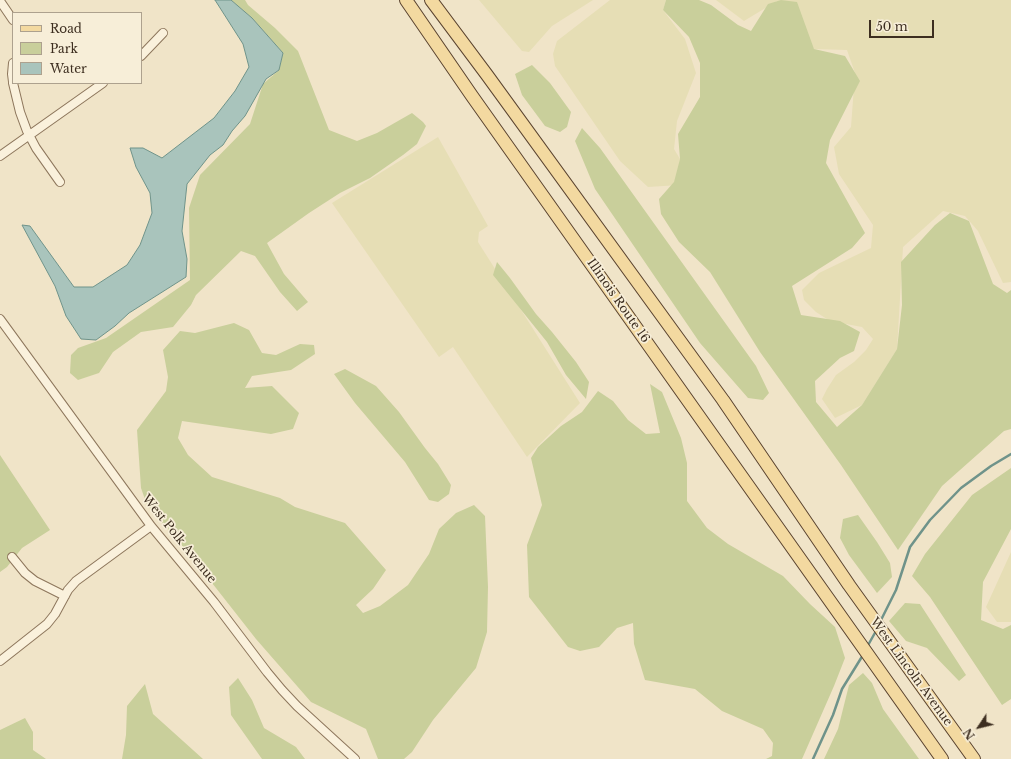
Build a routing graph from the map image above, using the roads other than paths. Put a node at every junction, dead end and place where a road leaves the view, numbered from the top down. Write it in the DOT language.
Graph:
graph roads {
  1 [pos="406,0"];
  2 [pos="431,0"];
  3 [pos="0,1"];
  4 [pos="12,19"];
  5 [pos="163,33"];
  6 [pos="142,55"];
  7 [pos="13,84"];
  8 [pos="103,84"];
  9 [pos="29,135"];
  10 [pos="0,156"];
  11 [pos="60,182"];
  12 [pos="0,319"];
  13 [pos="151,526"];
  14 [pos="12,557"];
  15 [pos="65,596"];
  16 [pos="830,601"];
  17 [pos="0,660"];
  18 [pos="355,759"];
  19 [pos="942,759"];
  20 [pos="974,759"];
  1 -- 16 [label="main road, Illinois Route 16"];
  2 -- 20 [label="main road, West Lincoln Avenue"];
  3 -- 4 [label="street"];
  5 -- 6 [label="street"];
  7 -- 9 [label="street"];
  8 -- 9 [label="street"];
  9 -- 10 [label="street"];
  9 -- 11 [label="street"];
  12 -- 13 [label="street, West Polk Avenue"];
  13 -- 15 [label="street"];
  13 -- 18 [label="street, West Polk Avenue"];
  14 -- 15 [label="street"];
  15 -- 17 [label="street"];
  16 -- 19 [label="main road, West Lincoln Avenue"];
}
